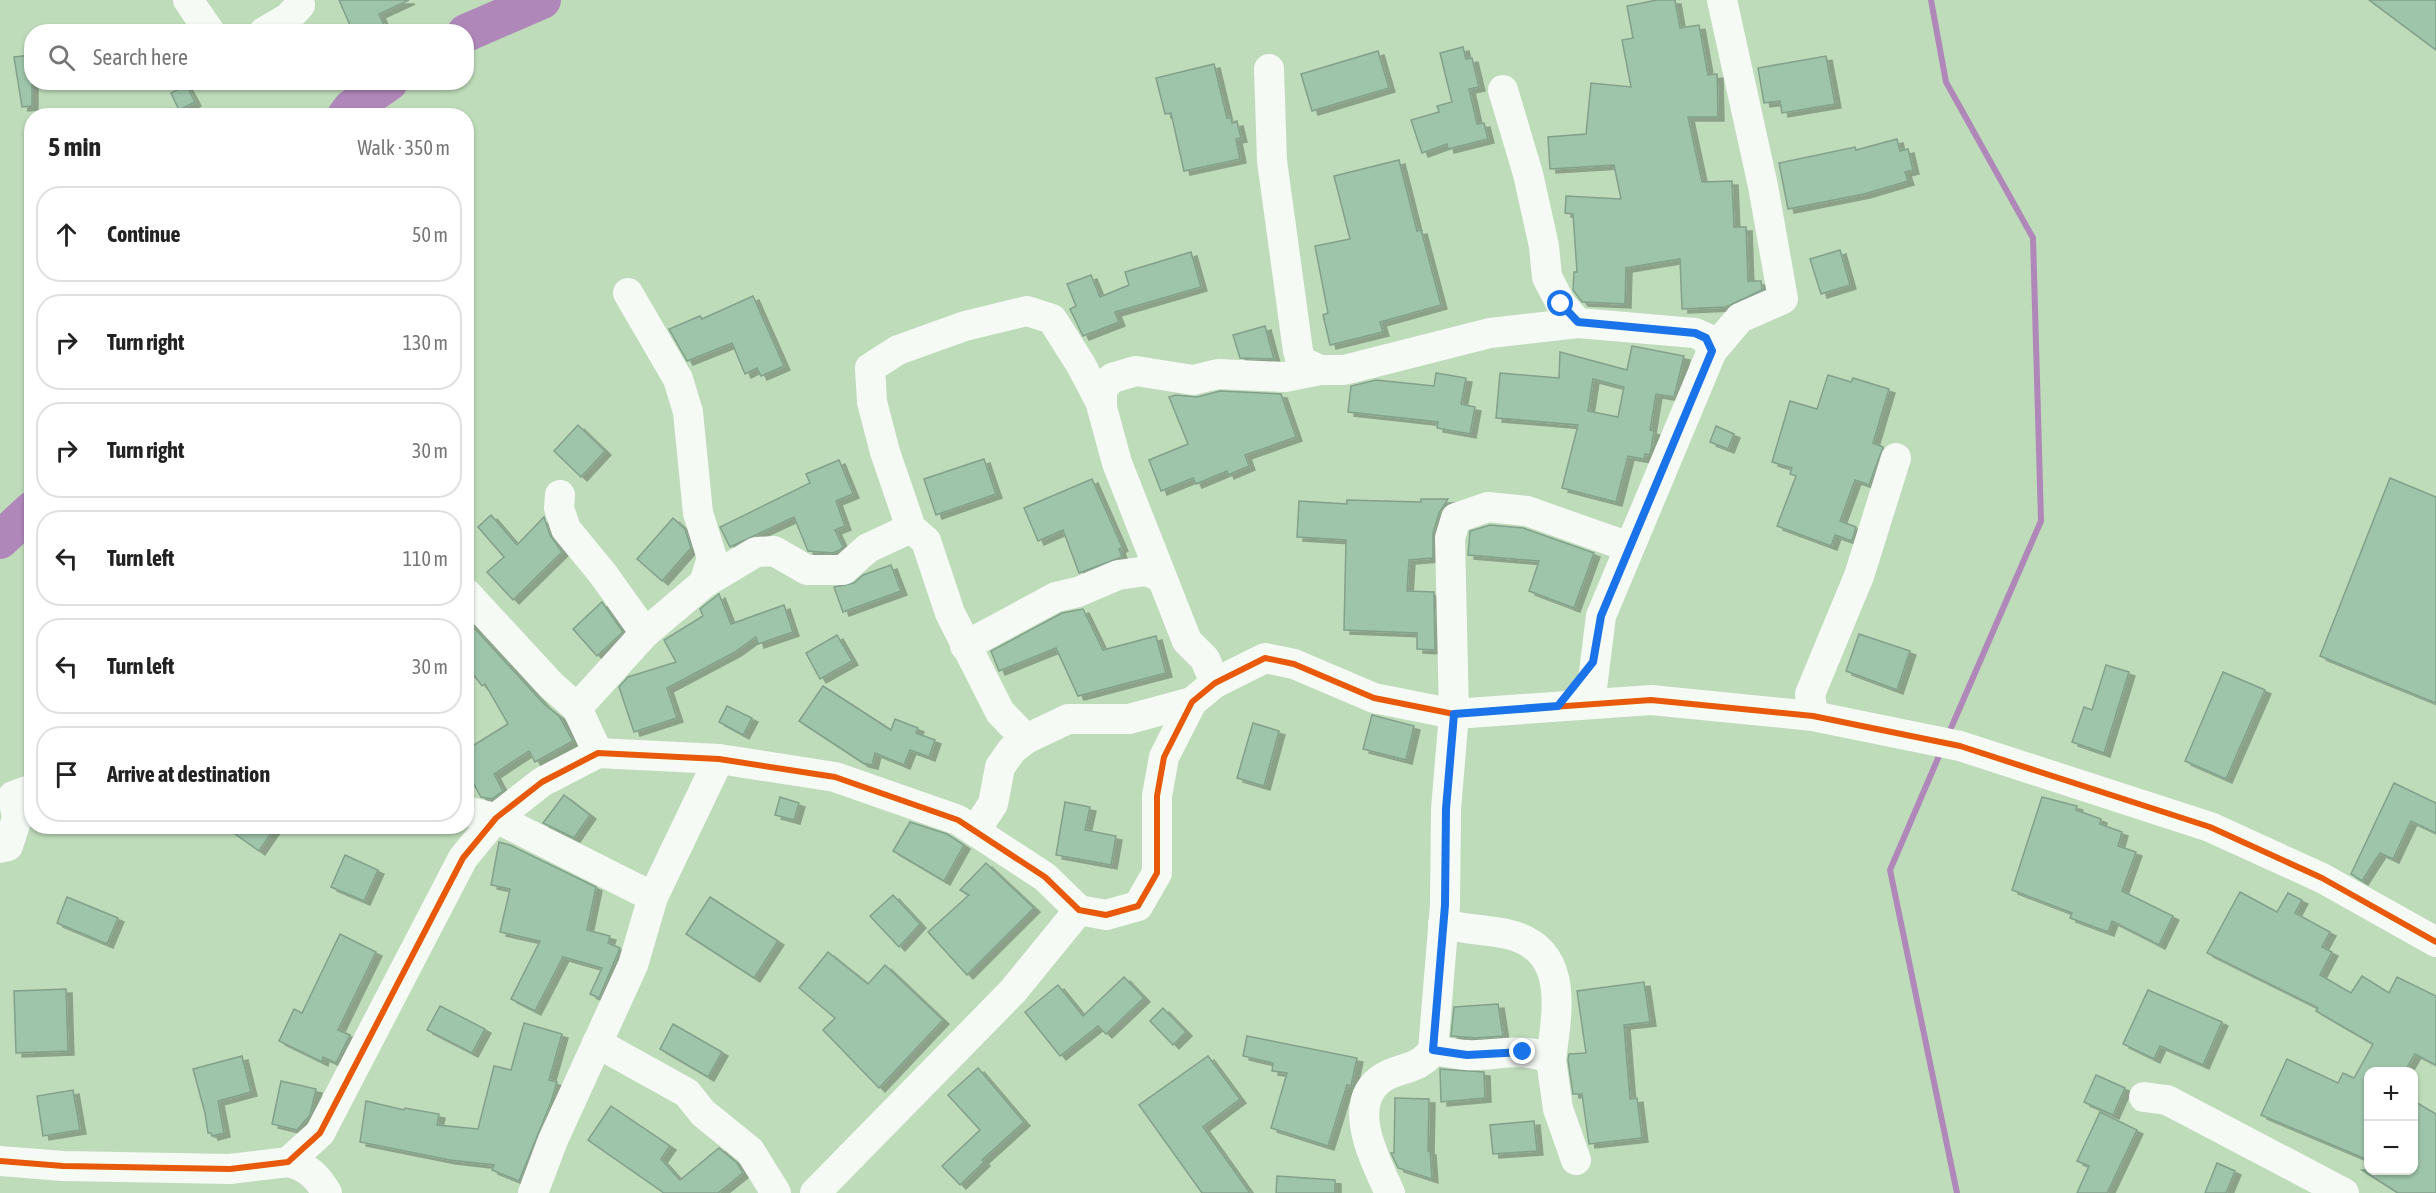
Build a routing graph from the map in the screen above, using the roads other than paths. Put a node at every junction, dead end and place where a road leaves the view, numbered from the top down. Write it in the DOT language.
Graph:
graph roads {
  1 [pos="188,0"];
  2 [pos="299,0"];
  3 [pos="1722,0"];
  4 [pos="204,24"];
  5 [pos="278,24"];
  6 [pos="1269,69"];
  7 [pos="1503,90"];
  8 [pos="628,293"];
  9 [pos="1578,322"];
  10 [pos="1712,351"];
  11 [pos="1320,370"];
  12 [pos="1102,405"];
  13 [pos="1896,458"];
  14 [pos="560,495"];
  15 [pos="911,528"];
  16 [pos="1629,547"];
  17 [pos="1160,577"];
  18 [pos="704,583"];
  19 [pos="474,602"];
  20 [pos="645,633"];
  21 [pos="965,646"];
  22 [pos="1593,662"];
  23 [pos="1215,683"];
  24 [pos="1192,702"];
  25 [pos="1598,704"];
  26 [pos="1558,706"];
  27 [pos="577,708"];
  28 [pos="1454,714"];
  29 [pos="1814,716"];
  30 [pos="1026,739"];
  31 [pos="598,753"];
  32 [pos="719,759"];
  33 [pos="24,792"];
  34 [pos="474,813"];
  35 [pos="496,818"];
  36 [pos="975,831"];
  37 [pos="0,848"];
  38 [pos="653,897"];
  39 [pos="1079,910"];
  40 [pos="1443,924"];
  41 [pos="2436,942"];
  42 [pos="597,1043"];
  43 [pos="1433,1050"];
  44 [pos="1551,1060"];
  45 [pos="2144,1097"];
  46 [pos="1576,1160"];
  47 [pos="0,1161"];
  48 [pos="288,1162"];
  49 [pos="327,1193"];
  50 [pos="533,1193"];
  51 [pos="776,1193"];
  52 [pos="815,1193"];
  53 [pos="1390,1193"];
  54 [pos="2344,1193"];
  1 -- 4 [label="street"];
  2 -- 5 [label="street"];
  3 -- 10 [label="street"];
  6 -- 11 [label="street"];
  7 -- 9 [label="street"];
  8 -- 18 [label="street"];
  9 -- 10 [label="street"];
  9 -- 11 [label="street"];
  10 -- 16 [label="street"];
  11 -- 12 [label="street"];
  12 -- 15 [label="street"];
  12 -- 17 [label="street"];
  13 -- 29 [label="street"];
  14 -- 20 [label="street"];
  15 -- 18 [label="street"];
  15 -- 21 [label="street"];
  16 -- 22 [label="street"];
  16 -- 28 [label="street"];
  17 -- 21 [label="street"];
  17 -- 23 [label="street"];
  18 -- 20 [label="street"];
  19 -- 27 [label="street"];
  20 -- 27 [label="street"];
  21 -- 30 [label="street"];
  22 -- 25 [label="street"];
  22 -- 26 [label="street"];
  23 -- 24 [label="street"];
  23 -- 28 [label="street"];
  24 -- 30 [label="street"];
  24 -- 39 [label="street"];
  25 -- 26 [label="street"];
  25 -- 29 [label="street"];
  26 -- 28 [label="street"];
  27 -- 31 [label="street"];
  28 -- 40 [label="street"];
  29 -- 41 [label="street"];
  30 -- 36 [label="street"];
  31 -- 32 [label="street"];
  31 -- 35 [label="street"];
  32 -- 36 [label="street"];
  32 -- 38 [label="street"];
  33 -- 37 [label="street"];
  34 -- 35 [label="street"];
  35 -- 38 [label="street"];
  35 -- 48 [label="street"];
  36 -- 39 [label="street"];
  38 -- 42 [label="street"];
  39 -- 52 [label="street"];
  40 -- 43 [label="street"];
  40 -- 44 [label="street"];
  42 -- 50 [label="street"];
  42 -- 51 [label="street"];
  43 -- 44 [label="street"];
  43 -- 53 [label="street"];
  44 -- 46 [label="street"];
  45 -- 54 [label="street"];
  47 -- 48 [label="street"];
  48 -- 49 [label="street"];
}
